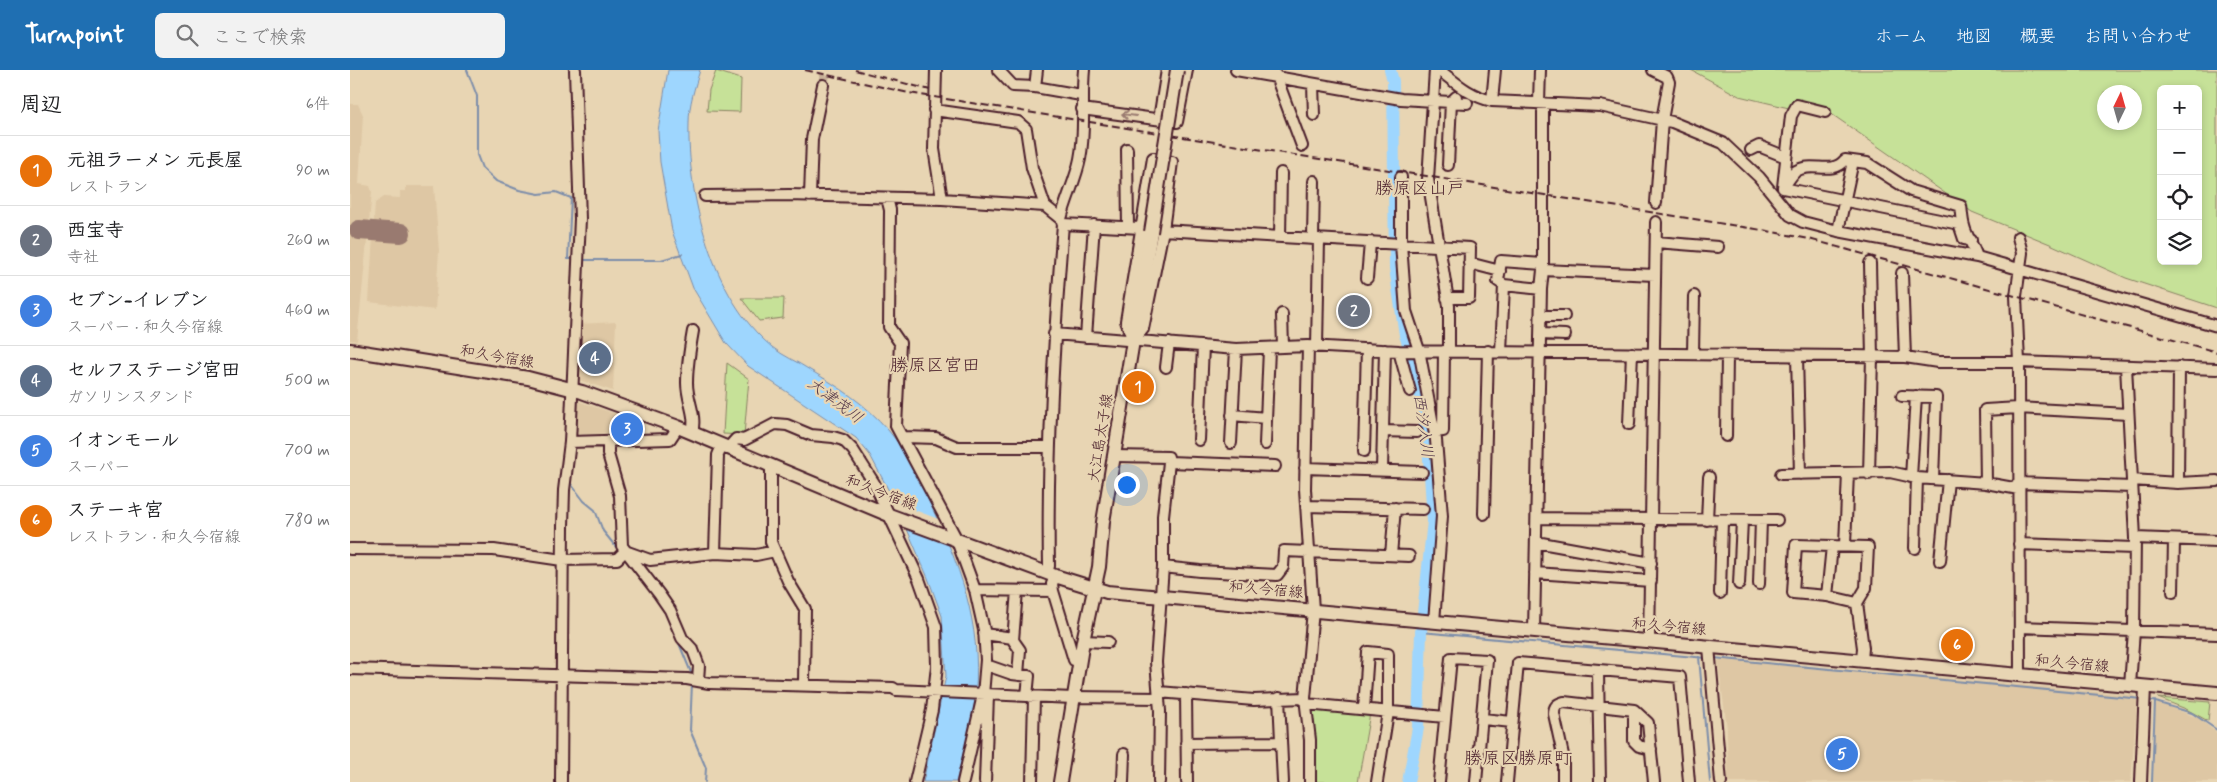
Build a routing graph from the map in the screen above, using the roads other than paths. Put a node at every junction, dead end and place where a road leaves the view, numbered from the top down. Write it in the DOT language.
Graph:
graph roads {
  1 [pos="575,70"];
  2 [pos="936,70"];
  3 [pos="998,70"];
  4 [pos="1037,70"];
  5 [pos="1084,70"];
  6 [pos="1167,70"];
  7 [pos="1177,70"];
  8 [pos="1187,70"];
  9 [pos="1236,70"];
  10 [pos="1435,70"];
  11 [pos="1439,70"];
  12 [pos="1495,70"];
  13 [pos="1540,70"];
  14 [pos="1653,70"];
  15 [pos="1274,72"];
  16 [pos="1450,74"];
  17 [pos="1313,84"];
  18 [pos="823,85"];
  19 [pos="1035,87"];
  20 [pos="1462,89"];
  21 [pos="1081,95"];
  22 [pos="1432,101"];
  23 [pos="1492,101"];
  24 [pos="1451,102"];
  25 [pos="1541,102"];
  26 [pos="1467,103"];
  27 [pos="1082,109"];
  28 [pos="934,110"];
  29 [pos="1826,112"];
  30 [pos="1314,114"];
  31 [pos="1159,119"];
  32 [pos="1662,120"];
  33 [pos="1302,146"];
  34 [pos="1127,149"];
  35 [pos="1751,150"];
  36 [pos="1786,157"];
  37 [pos="1853,162"];
  38 [pos="1448,165"];
  39 [pos="1281,173"];
  40 [pos="1401,177"];
  41 [pos="1314,181"];
  42 [pos="1783,188"];
  43 [pos="705,196"];
  44 [pos="810,196"];
  45 [pos="887,198"];
  46 [pos="942,199"];
  47 [pos="1844,200"];
  48 [pos="1656,204"];
  49 [pos="1045,206"];
  50 [pos="1782,206"];
  51 [pos="1062,221"];
  52 [pos="1656,222"];
  53 [pos="1094,225"];
  54 [pos="1128,227"];
  55 [pos="1152,230"];
  56 [pos="1838,231"];
  57 [pos="1280,237"];
  58 [pos="2018,237"];
  59 [pos="1316,239"];
  60 [pos="1971,240"];
  61 [pos="1656,242"];
  62 [pos="1370,243"];
  63 [pos="1401,244"];
  64 [pos="1718,246"];
  65 [pos="1439,248"];
  66 [pos="1977,257"];
  67 [pos="1469,263"];
  68 [pos="1870,263"];
  69 [pos="1543,267"];
  70 [pos="2019,270"];
  71 [pos="1500,271"];
  72 [pos="1902,273"];
  73 [pos="1655,275"];
  74 [pos="1367,278"];
  75 [pos="1504,285"];
  76 [pos="1541,289"];
  77 [pos="1694,296"];
  78 [pos="1447,298"];
  79 [pos="1282,314"];
  80 [pos="1541,316"];
  81 [pos="1564,316"];
  82 [pos="2217,326"];
  83 [pos="693,331"];
  84 [pos="1054,334"];
  85 [pos="1541,334"];
  86 [pos="1565,335"];
  87 [pos="1086,337"];
  88 [pos="1133,341"];
  89 [pos="1169,342"];
  90 [pos="1203,346"];
  91 [pos="1312,346"];
  92 [pos="1283,347"];
  93 [pos="1236,349"];
  94 [pos="1269,349"];
  95 [pos="1367,349"];
  96 [pos="350,350"];
  97 [pos="1386,350"];
  98 [pos="1399,350"];
  99 [pos="1419,350"];
  100 [pos="1446,351"];
  101 [pos="1488,351"];
  102 [pos="1502,352"];
  103 [pos="1541,352"];
  104 [pos="1632,354"];
  105 [pos="1654,354"];
  106 [pos="1693,354"];
  107 [pos="1727,355"];
  108 [pos="1797,356"];
  109 [pos="1872,357"];
  110 [pos="1905,358"];
  111 [pos="2019,362"];
  112 [pos="2126,366"];
  113 [pos="1166,367"];
  114 [pos="2179,367"];
  115 [pos="2217,369"];
  116 [pos="572,389"];
  117 [pos="1410,391"];
  118 [pos="1902,396"];
  119 [pos="1916,396"];
  120 [pos="2018,408"];
  121 [pos="2128,414"];
  122 [pos="1232,415"];
  123 [pos="1266,418"];
  124 [pos="1630,424"];
  125 [pos="678,427"];
  126 [pos="1383,431"];
  127 [pos="1417,432"];
  128 [pos="1435,432"];
  129 [pos="692,434"];
  130 [pos="1726,436"];
  131 [pos="904,437"];
  132 [pos="1199,440"];
  133 [pos="608,441"];
  134 [pos="570,442"];
  135 [pos="1230,443"];
  136 [pos="1265,444"];
  137 [pos="725,447"];
  138 [pos="1049,447"];
  139 [pos="1364,452"];
  140 [pos="1115,456"];
  141 [pos="1169,462"];
  142 [pos="1275,466"];
  143 [pos="771,467"];
  144 [pos="1306,468"];
  145 [pos="1382,470"];
  146 [pos="1422,472"];
  147 [pos="1848,473"];
  148 [pos="1781,474"];
  149 [pos="1800,474"];
  150 [pos="1869,474"];
  151 [pos="1708,477"];
  152 [pos="1914,477"];
  153 [pos="1933,479"];
  154 [pos="1948,480"];
  155 [pos="2217,481"];
  156 [pos="2178,482"];
  157 [pos="1986,483"];
  158 [pos="2132,483"];
  159 [pos="2018,486"];
  160 [pos="1306,506"];
  161 [pos="1394,508"];
  162 [pos="1424,509"];
  163 [pos="1484,514"];
  164 [pos="890,515"];
  165 [pos="1536,518"];
  166 [pos="1651,520"];
  167 [pos="1707,520"];
  168 [pos="1722,520"];
  169 [pos="1742,520"];
  170 [pos="1761,520"];
  171 [pos="1777,520"];
  172 [pos="956,538"];
  173 [pos="2174,540"];
  174 [pos="2217,541"];
  175 [pos="1536,542"];
  176 [pos="2134,543"];
  177 [pos="2019,544"];
  178 [pos="1845,545"];
  179 [pos="1832,546"];
  180 [pos="1915,548"];
  181 [pos="350,549"];
  182 [pos="625,551"];
  183 [pos="775,552"];
  184 [pos="1308,552"];
  185 [pos="715,553"];
  186 [pos="1392,555"];
  187 [pos="1409,556"];
  188 [pos="562,560"];
  189 [pos="1940,561"];
  190 [pos="1651,563"];
  191 [pos="1163,567"];
  192 [pos="1741,571"];
  193 [pos="1760,571"];
  194 [pos="1535,573"];
  195 [pos="1051,575"];
  196 [pos="1651,581"];
  197 [pos="1739,584"];
  198 [pos="1759,584"];
  199 [pos="1094,589"];
  200 [pos="975,590"];
  201 [pos="1017,591"];
  202 [pos="1053,591"];
  203 [pos="2173,592"];
  204 [pos="1720,593"];
  205 [pos="1827,596"];
  206 [pos="1160,597"];
  207 [pos="1857,603"];
  208 [pos="1313,610"];
  209 [pos="1433,622"];
  210 [pos="2020,627"];
  211 [pos="1534,631"];
  212 [pos="2134,631"];
  213 [pos="984,634"];
  214 [pos="2217,634"];
  215 [pos="1013,638"];
  216 [pos="1083,641"];
  217 [pos="1649,641"];
  218 [pos="1108,642"];
  219 [pos="1709,647"];
  220 [pos="1862,660"];
  221 [pos="1080,662"];
  222 [pos="986,665"];
  223 [pos="350,669"];
  224 [pos="1598,672"];
  225 [pos="562,674"];
  226 [pos="1018,675"];
  227 [pos="2020,676"];
  228 [pos="698,680"];
  229 [pos="804,684"];
  230 [pos="2130,685"];
  231 [pos="2145,687"];
  232 [pos="2217,693"];
  233 [pos="933,694"];
  234 [pos="1186,694"];
  235 [pos="986,695"];
  236 [pos="1159,695"];
  237 [pos="1031,696"];
  238 [pos="1073,697"];
  239 [pos="1279,698"];
  240 [pos="1305,701"];
  241 [pos="1598,706"];
  242 [pos="1364,709"];
  243 [pos="1634,710"];
  244 [pos="1388,712"];
  245 [pos="1446,717"];
  246 [pos="1483,719"];
  247 [pos="1512,722"];
  248 [pos="1280,742"];
  249 [pos="1186,743"];
  250 [pos="1651,749"];
  251 [pos="1124,754"];
  252 [pos="561,782"];
  253 [pos="915,782"];
  254 [pos="963,782"];
  255 [pos="985,782"];
  256 [pos="1032,782"];
  257 [pos="1060,782"];
  258 [pos="1123,782"];
  259 [pos="1159,782"];
  260 [pos="1186,782"];
  261 [pos="1283,782"];
  262 [pos="1310,782"];
  263 [pos="1377,782"];
  264 [pos="1439,782"];
  265 [pos="1476,782"];
  266 [pos="1507,782"];
  267 [pos="1563,782"];
  268 [pos="1600,782"];
  269 [pos="1654,782"];
  270 [pos="1689,782"];
  271 [pos="1721,782"];
  272 [pos="2141,782"];
  1 -- 116 [label="street"];
  2 -- 28 [label="street"];
  3 -- 19 [label="street"];
  4 -- 19 [label="street"];
  5 -- 21 [label="street"];
  6 -- 31 [label="street"];
  7 -- 55 [label="main road, 大江島太子線, bridge"];
  8 -- 31 [label="street"];
  9 -- 15 [label="street"];
  10 -- 22 [label="street"];
  11 -- 16 [label="street"];
  12 -- 23 [label="street"];
  13 -- 25 [label="street"];
  14 -- 32 [label="street"];
  15 -- 17 [label="street"];
  15 -- 33 [label="street"];
  16 -- 20 [label="street"];
  17 -- 22 [label="street"];
  17 -- 30 [label="street"];
  18 -- 44 [label="street"];
  19 -- 21 [label="street"];
  20 -- 23 [label="street"];
  20 -- 24 [label="street"];
  21 -- 27 [label="street"];
  22 -- 24 [label="street"];
  22 -- 65 [label="street"];
  23 -- 25 [label="street"];
  24 -- 26 [label="street"];
  24 -- 38 [label="street"];
  25 -- 32 [label="street"];
  25 -- 69 [label="street"];
  31 -- 27 [label="street, one-way"];
  27 -- 51 [label="street"];
  28 -- 46 [label="street"];
  28 -- 49 [label="street"];
  29 -- 36 [label="street"];
  32 -- 48 [label="street"];
  32 -- 50 [label="street"];
  34 -- 54 [label="street"];
  35 -- 36 [label="street"];
  36 -- 42 [label="street"];
  37 -- 42 [label="street"];
  37 -- 47 [label="street"];
  37 -- 60 [label="street"];
  39 -- 57 [label="street"];
  40 -- 63 [label="street"];
  41 -- 59 [label="street"];
  42 -- 47 [label="street"];
  42 -- 50 [label="street"];
  43 -- 44 [label="street"];
  44 -- 45 [label="street"];
  45 -- 46 [label="street"];
  45 -- 131 [label="street"];
  46 -- 49 [label="street"];
  47 -- 56 [label="street"];
  47 -- 60 [label="street"];
  49 -- 51 [label="street"];
  50 -- 56 [label="street"];
  51 -- 53 [label="street"];
  51 -- 84 [label="street"];
  52 -- 61 [label="street"];
  53 -- 54 [label="street"];
  53 -- 87 [label="street"];
  54 -- 55 [label="street"];
  55 -- 55 [label="street"];
  55 -- 57 [label="street"];
  55 -- 88 [label="main road, 大江島太子線"];
  56 -- 66 [label="street"];
  57 -- 59 [label="street"];
  58 -- 70 [label="street"];
  59 -- 62 [label="street"];
  59 -- 91 [label="street"];
  60 -- 66 [label="street"];
  61 -- 64 [label="street"];
  61 -- 73 [label="street"];
  62 -- 63 [label="street"];
  62 -- 74 [label="street"];
  63 -- 65 [label="street"];
  63 -- 99 [label="street"];
  65 -- 67 [label="street"];
  65 -- 78 [label="street"];
  66 -- 70 [label="street"];
  67 -- 71 [label="street"];
  67 -- 78 [label="street"];
  68 -- 109 [label="street"];
  69 -- 71 [label="street"];
  69 -- 73 [label="street"];
  69 -- 76 [label="street"];
  70 -- 82 [label="street"];
  70 -- 111 [label="street"];
  71 -- 75 [label="street"];
  72 -- 110 [label="street"];
  73 -- 105 [label="street"];
  75 -- 76 [label="street"];
  75 -- 102 [label="street"];
  76 -- 80 [label="street"];
  77 -- 106 [label="street"];
  78 -- 100 [label="street"];
  79 -- 92 [label="street"];
  80 -- 81 [label="street"];
  80 -- 85 [label="street"];
  83 -- 129 [label="street"];
  84 -- 87 [label="street"];
  84 -- 138 [label="street"];
  85 -- 86 [label="street"];
  85 -- 103 [label="street"];
  87 -- 88 [label="street"];
  88 -- 89 [label="street"];
  88 -- 140 [label="main road, 大江島太子線"];
  89 -- 90 [label="street"];
  89 -- 113 [label="street"];
  90 -- 93 [label="street"];
  90 -- 132 [label="street"];
  91 -- 92 [label="street"];
  91 -- 95 [label="street"];
  91 -- 144 [label="street"];
  92 -- 94 [label="street"];
  93 -- 94 [label="street"];
  93 -- 122 [label="street"];
  94 -- 123 [label="street"];
  95 -- 97 [label="street"];
  95 -- 139 [label="street"];
  96 -- 116 [label="main road, 和久今宿線"];
  97 -- 98 [label="street"];
  97 -- 126 [label="street"];
  98 -- 99 [label="street"];
  98 -- 117 [label="street"];
  99 -- 100 [label="street"];
  99 -- 128 [label="street"];
  100 -- 101 [label="street"];
  100 -- 128 [label="street"];
  101 -- 102 [label="street"];
  101 -- 163 [label="street"];
  102 -- 103 [label="street"];
  103 -- 104 [label="street"];
  103 -- 165 [label="street"];
  104 -- 105 [label="street"];
  104 -- 124 [label="street"];
  105 -- 106 [label="street"];
  105 -- 166 [label="street"];
  106 -- 107 [label="street"];
  107 -- 108 [label="street"];
  107 -- 130 [label="street"];
  108 -- 109 [label="street"];
  108 -- 149 [label="street"];
  109 -- 110 [label="street"];
  109 -- 150 [label="street"];
  110 -- 111 [label="street"];
  111 -- 112 [label="street"];
  111 -- 120 [label="street"];
  112 -- 114 [label="street"];
  112 -- 121 [label="street"];
  114 -- 115 [label="street"];
  114 -- 156 [label="street"];
  116 -- 125 [label="main road, 和久今宿線"];
  116 -- 134 [label="street"];
  118 -- 119 [label="street"];
  119 -- 152 [label="street"];
  119 -- 153 [label="street"];
  120 -- 121 [label="street"];
  120 -- 157 [label="street"];
  120 -- 159 [label="street"];
  121 -- 158 [label="street"];
  122 -- 123 [label="street"];
  122 -- 135 [label="street"];
  123 -- 136 [label="street"];
  125 -- 129 [label="main road, 和久今宿線"];
  125 -- 133 [label="street"];
  126 -- 127 [label="street"];
  126 -- 145 [label="street"];
  128 -- 209 [label="street"];
  129 -- 137 [label="main road, 和久今宿線"];
  131 -- 138 [label="street"];
  131 -- 172 [label="street"];
  133 -- 134 [label="street"];
  133 -- 182 [label="street"];
  134 -- 188 [label="street"];
  137 -- 143 [label="main road, 和久今宿線"];
  137 -- 164 [label="street"];
  137 -- 185 [label="street"];
  138 -- 195 [label="street"];
  140 -- 141 [label="street"];
  140 -- 199 [label="main road, 大江島太子線"];
  141 -- 142 [label="street"];
  141 -- 191 [label="street"];
  143 -- 164 [label="main road, 和久今宿線"];
  143 -- 183 [label="street"];
  144 -- 145 [label="street"];
  144 -- 160 [label="street"];
  145 -- 146 [label="street"];
  147 -- 149 [label="street"];
  147 -- 150 [label="street"];
  147 -- 178 [label="street"];
  148 -- 149 [label="street"];
  150 -- 152 [label="street"];
  151 -- 167 [label="street"];
  152 -- 153 [label="street"];
  152 -- 180 [label="street"];
  153 -- 154 [label="street"];
  154 -- 157 [label="street"];
  154 -- 189 [label="street"];
  155 -- 156 [label="street"];
  156 -- 158 [label="street"];
  157 -- 159 [label="street"];
  158 -- 159 [label="street"];
  158 -- 176 [label="street"];
  159 -- 177 [label="street"];
  160 -- 161 [label="street"];
  160 -- 184 [label="street"];
  161 -- 162 [label="street"];
  161 -- 186 [label="street"];
  164 -- 172 [label="main road, 和久今宿線"];
  164 -- 233 [label="street"];
  165 -- 166 [label="street"];
  165 -- 175 [label="street"];
  166 -- 167 [label="street"];
  166 -- 190 [label="street"];
  167 -- 168 [label="street"];
  168 -- 169 [label="street"];
  168 -- 204 [label="street"];
  169 -- 170 [label="street"];
  169 -- 192 [label="street"];
  170 -- 171 [label="street"];
  170 -- 193 [label="street"];
  172 -- 195 [label="main road, 和久今宿線"];
  172 -- 200 [label="street"];
  173 -- 174 [label="street"];
  173 -- 176 [label="street"];
  173 -- 203 [label="street"];
  175 -- 190 [label="street"];
  175 -- 194 [label="street"];
  176 -- 177 [label="street"];
  176 -- 212 [label="street"];
  177 -- 210 [label="street"];
  178 -- 179 [label="street"];
  178 -- 207 [label="street"];
  179 -- 205 [label="street"];
  179 -- 205 [label="street"];
  181 -- 188 [label="street"];
  182 -- 185 [label="street"];
  182 -- 188 [label="street"];
  182 -- 228 [label="street"];
  183 -- 185 [label="street"];
  183 -- 229 [label="street"];
  184 -- 186 [label="street"];
  184 -- 191 [label="street"];
  184 -- 208 [label="street"];
  186 -- 187 [label="street"];
  188 -- 225 [label="street"];
  190 -- 196 [label="street"];
  191 -- 206 [label="street"];
  192 -- 193 [label="street"];
  192 -- 197 [label="street"];
  193 -- 198 [label="street"];
  194 -- 196 [label="street"];
  194 -- 211 [label="street"];
  195 -- 199 [label="main road, 和久今宿線"];
  195 -- 202 [label="street"];
  196 -- 217 [label="street"];
  199 -- 206 [label="main road, 和久今宿線"];
  199 -- 216 [label="main road, 大江島太子線"];
  200 -- 201 [label="street"];
  200 -- 213 [label="street"];
  201 -- 202 [label="street"];
  201 -- 215 [label="street"];
  202 -- 221 [label="street"];
  205 -- 207 [label="street"];
  206 -- 208 [label="main road, 和久今宿線"];
  206 -- 236 [label="street"];
  207 -- 220 [label="street"];
  208 -- 209 [label="main road, 和久今宿線"];
  208 -- 240 [label="street"];
  209 -- 211 [label="main road, 和久今宿線"];
  210 -- 212 [label="street"];
  210 -- 227 [label="street"];
  211 -- 217 [label="main road, 和久今宿線"];
  212 -- 214 [label="street"];
  212 -- 230 [label="street"];
  213 -- 215 [label="street"];
  213 -- 222 [label="street"];
  215 -- 226 [label="street"];
  216 -- 218 [label="street"];
  216 -- 221 [label="main road, 大江島太子線"];
  217 -- 219 [label="main road, 和久今宿線"];
  219 -- 220 [label="main road, 和久今宿線"];
  219 -- 271 [label="street"];
  220 -- 227 [label="main road, 和久今宿線"];
  221 -- 238 [label="main road, 大江島太子線"];
  222 -- 226 [label="street"];
  222 -- 235 [label="street"];
  223 -- 225 [label="street"];
  224 -- 241 [label="street"];
  224 -- 247 [label="street"];
  224 -- 270 [label="street"];
  225 -- 228 [label="street"];
  225 -- 252 [label="street"];
  226 -- 237 [label="street"];
  227 -- 230 [label="main road, 和久今宿線"];
  228 -- 229 [label="street"];
  229 -- 233 [label="street"];
  230 -- 231 [label="main road, 和久今宿線"];
  231 -- 232 [label="main road, 和久今宿線"];
  231 -- 272 [label="street"];
  233 -- 235 [label="street"];
  233 -- 253 [label="street"];
  234 -- 236 [label="street"];
  234 -- 239 [label="street"];
  234 -- 249 [label="street"];
  235 -- 237 [label="street"];
  235 -- 254 [label="street"];
  235 -- 255 [label="street"];
  236 -- 238 [label="street"];
  236 -- 259 [label="street"];
  237 -- 238 [label="street"];
  237 -- 256 [label="street"];
  238 -- 257 [label="main road, 大江島太子線"];
  239 -- 240 [label="street"];
  239 -- 248 [label="street"];
  240 -- 242 [label="street"];
  240 -- 262 [label="street"];
  241 -- 243 [label="street"];
  241 -- 267 [label="street"];
  241 -- 268 [label="street"];
  242 -- 244 [label="street"];
  242 -- 244 [label="street"];
  243 -- 250 [label="street"];
  243 -- 250 [label="street"];
  244 -- 245 [label="street"];
  244 -- 263 [label="street"];
  245 -- 246 [label="street"];
  245 -- 264 [label="street"];
  246 -- 247 [label="street"];
  246 -- 265 [label="street"];
  247 -- 266 [label="street"];
  248 -- 249 [label="street"];
  248 -- 261 [label="street"];
  249 -- 260 [label="street"];
  250 -- 269 [label="street"];
  251 -- 258 [label="street"];
}
